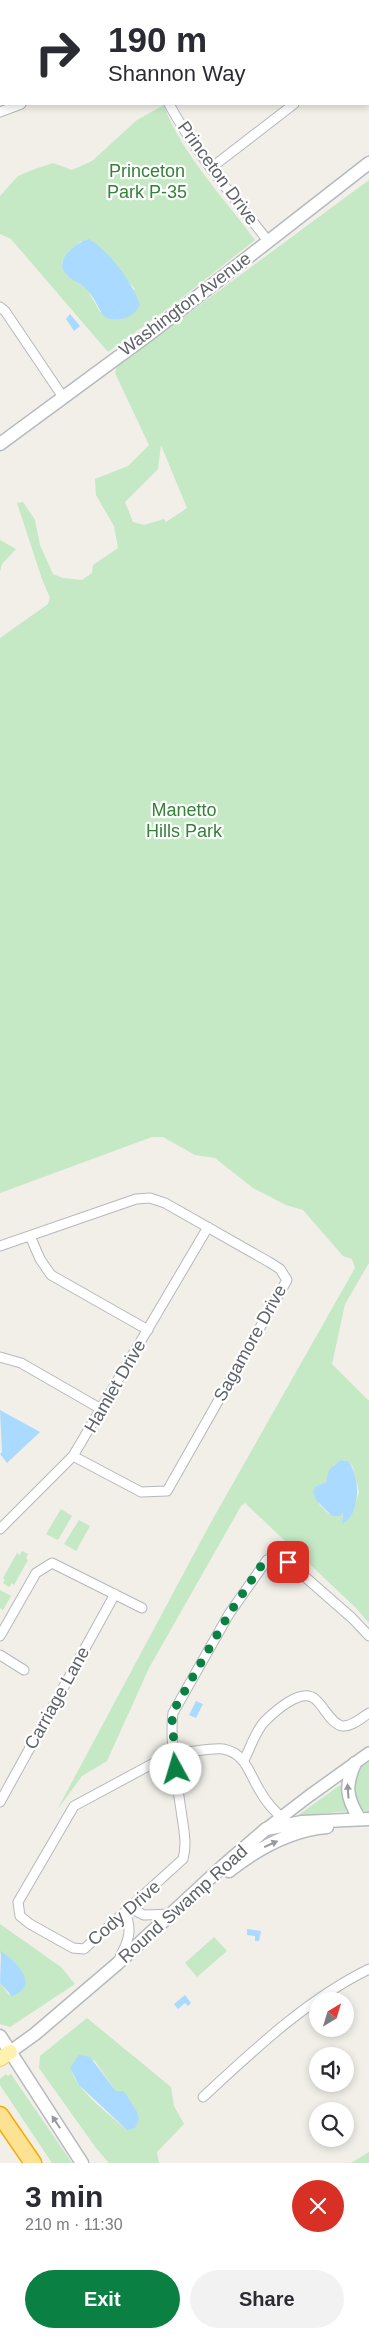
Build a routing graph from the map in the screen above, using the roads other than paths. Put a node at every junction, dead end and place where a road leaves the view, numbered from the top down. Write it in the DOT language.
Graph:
graph roads {
  1 [pos="18,105"];
  2 [pos="170,105"];
  3 [pos="293,105"];
  4 [pos="0,112"];
  5 [pos="369,162"];
  6 [pos="211,168"];
  7 [pos="268,242"];
  8 [pos="0,307"];
  9 [pos="64,397"];
  10 [pos="0,444"];
  11 [pos="208,1227"];
  12 [pos="30,1236"];
  13 [pos="0,1246"];
  14 [pos="148,1330"];
  15 [pos="0,1357"];
  16 [pos="101,1409"];
  17 [pos="73,1456"];
  18 [pos="0,1529"];
  19 [pos="115,1594"];
  20 [pos="142,1608"];
  21 [pos="0,1636"];
  22 [pos="369,1636"];
  23 [pos="0,1655"];
  24 [pos="24,1670"];
  25 [pos="369,1713"];
  26 [pos="369,1753"];
  27 [pos="175,1755"];
  28 [pos="244,1760"];
  29 [pos="355,1763"];
  30 [pos="0,1802"];
  31 [pos="285,1820"];
  32 [pos="366,1820"];
  33 [pos="304,1831"];
  34 [pos="200,1887"];
  35 [pos="127,1911"];
  36 [pos="172,1914"];
  37 [pos="117,1964"];
  38 [pos="369,1969"];
  39 [pos="0,2036"];
  40 [pos="5,2056"];
  41 [pos="202,2096"];
  42 [pos="0,2115"];
  43 [pos="33,2163"];
  44 [pos="82,2163"];
  1 -- 4 [label="street"];
  2 -- 6 [label="street, Princeton Drive"];
  3 -- 6 [label="street"];
  5 -- 7 [label="main road, Washington Avenue"];
  6 -- 7 [label="street, Princeton Drive"];
  7 -- 9 [label="main road, Washington Avenue"];
  8 -- 9 [label="street"];
  9 -- 10 [label="main road, Washington Avenue"];
  11 -- 12 [label="street, Sagamore Drive"];
  11 -- 14 [label="street, Hamlet Drive"];
  11 -- 17 [label="street, Sagamore Drive"];
  12 -- 13 [label="street, Sagamore Drive"];
  12 -- 14 [label="street"];
  14 -- 16 [label="street, Hamlet Drive"];
  15 -- 16 [label="street"];
  16 -- 17 [label="street, Hamlet Drive"];
  17 -- 18 [label="street, Hamlet Drive"];
  19 -- 20 [label="street"];
  19 -- 21 [label="street"];
  19 -- 30 [label="street, Carriage Lane"];
  22 -- 27 [label="street"];
  23 -- 24 [label="street"];
  25 -- 28 [label="street"];
  26 -- 29 [label="street"];
  27 -- 28 [label="street, Cody Drive"];
  27 -- 35 [label="street, Cody Drive"];
  27 -- 35 [label="street, Cody Drive"];
  28 -- 31 [label="street"];
  29 -- 31 [label="street"];
  32 -- 29 [label="main road, one-way"];
  31 -- 32 [label="main road"];
  31 -- 33 [label="street"];
  31 -- 34 [label="main road, Round Swamp Road"];
  32 -- 33 [label="main road"];
  34 -- 33 [label="main road, one-way"];
  34 -- 36 [label="main road, Round Swamp Road"];
  35 -- 36 [label="street"];
  35 -- 37 [label="street"];
  36 -- 37 [label="main road, Round Swamp Road"];
  37 -- 40 [label="main road, Round Swamp Road"];
  38 -- 41 [label="street"];
  39 -- 40 [label="main road"];
  44 -- 40 [label="main road, one-way"];
  42 -- 43 [label="highway"];
}
